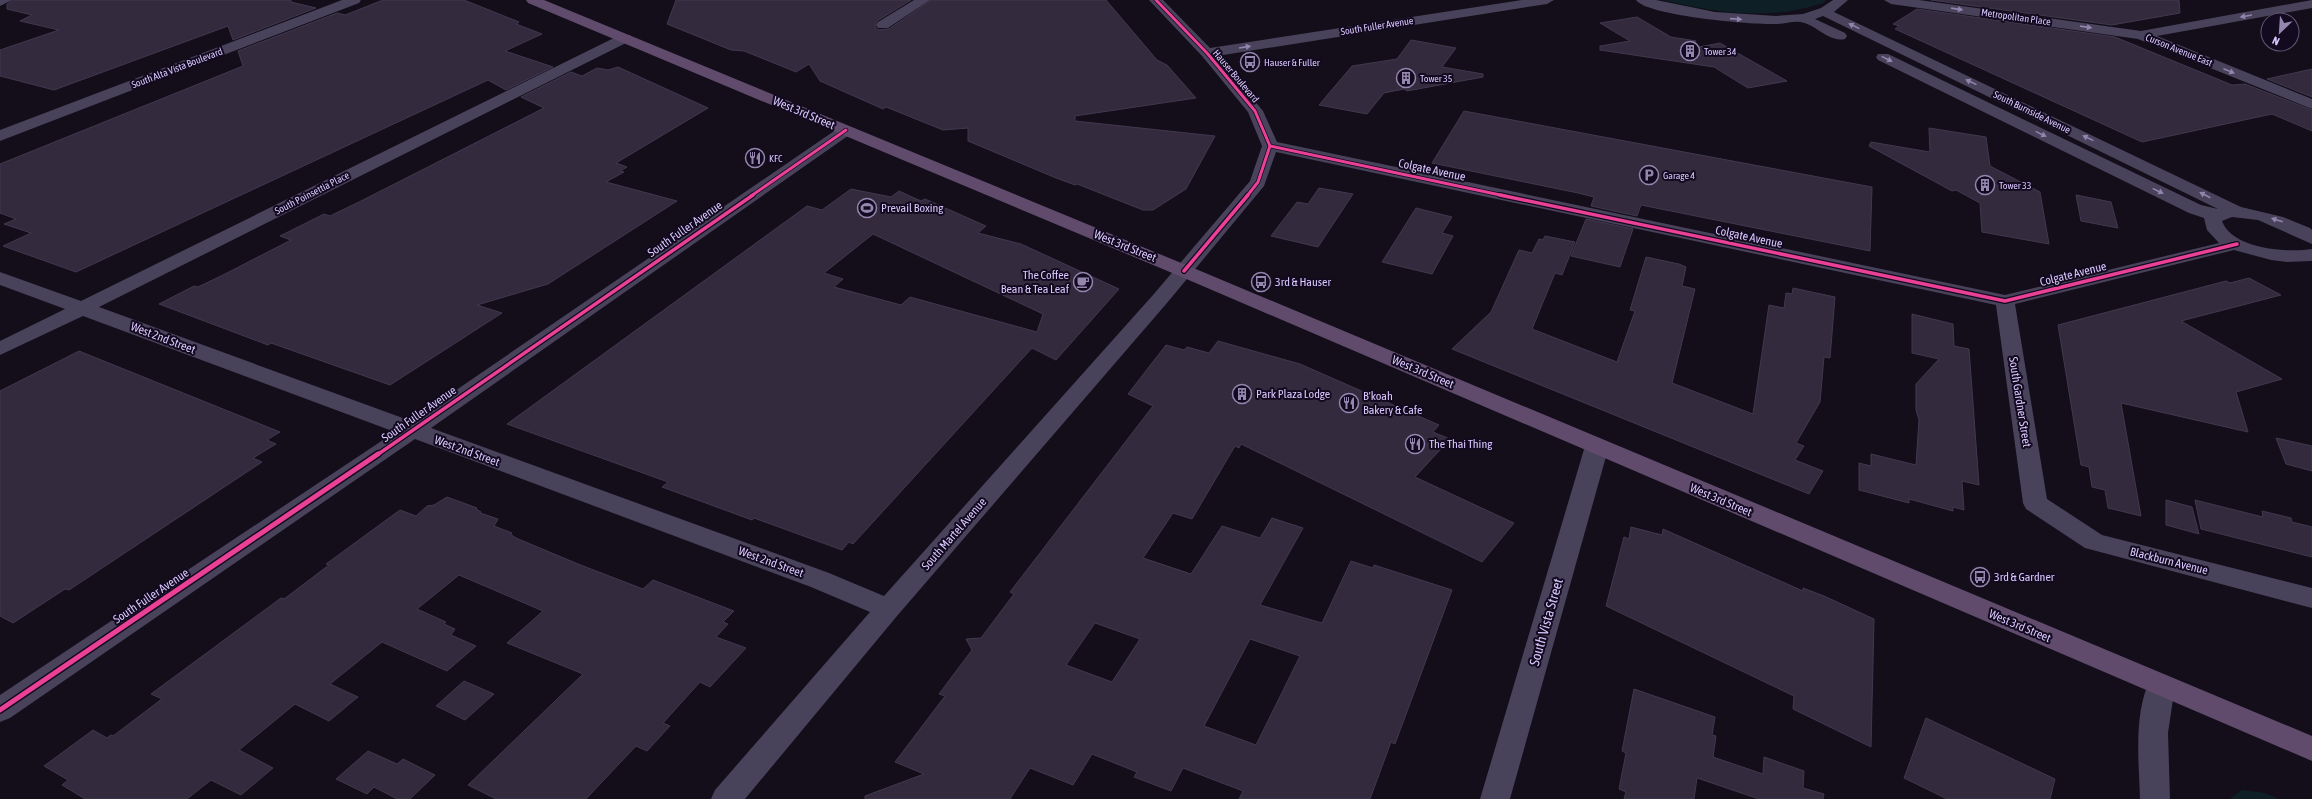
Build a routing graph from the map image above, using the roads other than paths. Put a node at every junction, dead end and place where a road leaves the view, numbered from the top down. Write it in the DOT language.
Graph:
graph roads {
  1 [pos="5,0"];
  2 [pos="354,0"];
  3 [pos="533,0"];
  4 [pos="923,0"];
  5 [pos="1156,0"];
  6 [pos="1547,0"];
  7 [pos="1643,0"];
  8 [pos="1841,0"];
  9 [pos="1891,0"];
  10 [pos="0,2"];
  11 [pos="2312,4"];
  12 [pos="1824,12"];
  13 [pos="1801,17"];
  14 [pos="883,25"];
  15 [pos="2141,35"];
  16 [pos="625,38"];
  17 [pos="1207,53"];
  18 [pos="2312,104"];
  19 [pos="2035,113"];
  20 [pos="2009,118"];
  21 [pos="846,130"];
  22 [pos="0,136"];
  23 [pos="1270,146"];
  24 [pos="2240,213"];
  25 [pos="2215,216"];
  26 [pos="2304,226"];
  27 [pos="2312,238"];
  28 [pos="2230,246"];
  29 [pos="2312,255"];
  30 [pos="2280,256"];
  31 [pos="1184,271"];
  32 [pos="2312,273"];
  33 [pos="0,278"];
  34 [pos="2005,301"];
  35 [pos="83,308"];
  36 [pos="0,349"];
  37 [pos="412,431"];
  38 [pos="1597,446"];
  39 [pos="2035,502"];
  40 [pos="2312,598"];
  41 [pos="888,609"];
  42 [pos="2161,686"];
  43 [pos="0,710"];
  44 [pos="2312,750"];
  45 [pos="726,799"];
  46 [pos="1495,799"];
  47 [pos="2155,799"];
  1 -- 10 [label="street"];
  2 -- 22 [label="street, South Alta Vista Boulevard"];
  3 -- 16 [label="main road, West 3rd Street"];
  4 -- 14 [label="street"];
  5 -- 17 [label="street, Hauser Boulevard"];
  17 -- 6 [label="street, South Fuller Avenue, one-way"];
  7 -- 13 [label="street, one-way"];
  8 -- 12 [label="street"];
  9 -- 15 [label="street, Metropolitan Place, one-way"];
  11 -- 15 [label="street, Curson Avenue East, one-way"];
  12 -- 13 [label="street"];
  19 -- 12 [label="street, South Burnside Avenue, one-way"];
  13 -- 20 [label="street, South Burnside Avenue, one-way"];
  15 -- 18 [label="street, Curson Avenue East, one-way"];
  16 -- 21 [label="main road, West 3rd Street"];
  16 -- 35 [label="street, South Poinsettia Place"];
  17 -- 23 [label="street, Hauser Boulevard"];
  19 -- 20 [label="street"];
  24 -- 19 [label="street, South Burnside Avenue, one-way"];
  20 -- 25 [label="street, South Burnside Avenue, one-way"];
  21 -- 31 [label="main road, West 3rd Street"];
  21 -- 37 [label="street, South Fuller Avenue"];
  23 -- 31 [label="street"];
  23 -- 34 [label="street, Colgate Avenue"];
  24 -- 25 [label="street"];
  26 -- 24 [label="street, one-way"];
  25 -- 28 [label="street"];
  26 -- 27 [label="street"];
  28 -- 30 [label="street"];
  28 -- 34 [label="street, Colgate Avenue"];
  29 -- 30 [label="street"];
  30 -- 32 [label="street"];
  31 -- 38 [label="main road, West 3rd Street"];
  31 -- 41 [label="street, South Martel Avenue"];
  33 -- 35 [label="street, West 2nd Street"];
  34 -- 39 [label="street, South Gardner Street"];
  35 -- 36 [label="street, South Poinsettia Place"];
  35 -- 37 [label="street, West 2nd Street"];
  37 -- 41 [label="street, West 2nd Street"];
  37 -- 43 [label="street, South Fuller Avenue"];
  38 -- 42 [label="main road, West 3rd Street"];
  38 -- 46 [label="street, South Vista Street"];
  39 -- 40 [label="street, Blackburn Avenue"];
  41 -- 45 [label="street, South Martel Avenue"];
  42 -- 44 [label="main road, West 3rd Street"];
  42 -- 47 [label="street"];
}
